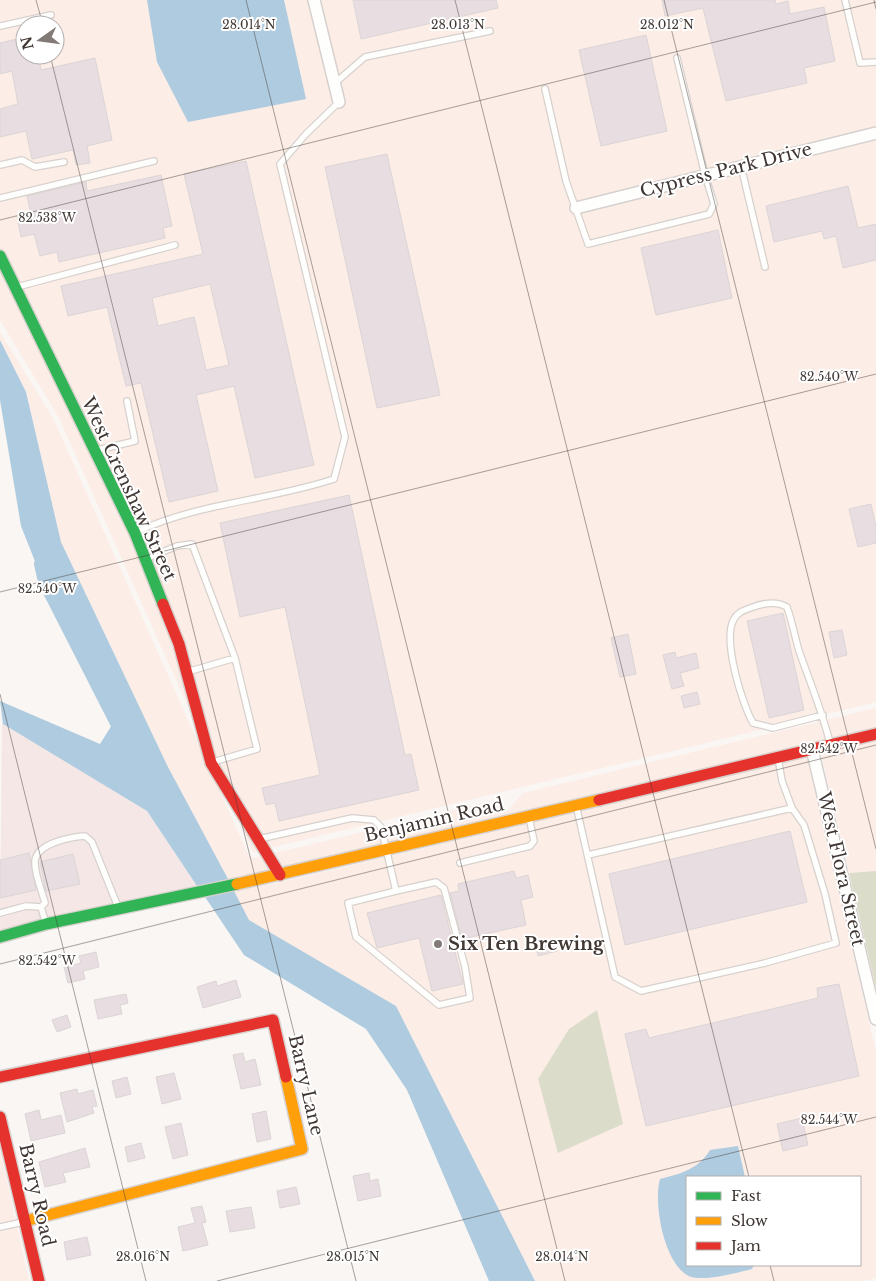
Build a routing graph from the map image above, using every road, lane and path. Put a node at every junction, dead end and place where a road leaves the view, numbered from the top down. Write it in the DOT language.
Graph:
graph roads {
  1 [pos="314,0"];
  2 [pos="845,0"];
  3 [pos="15,23"];
  4 [pos="0,26"];
  5 [pos="490,31"];
  6 [pos="677,58"];
  7 [pos="876,62"];
  8 [pos="335,83"];
  9 [pos="545,89"];
  10 [pos="339,102"];
  11 [pos="876,133"];
  12 [pos="64,162"];
  13 [pos="154,162"];
  14 [pos="0,165"];
  15 [pos="741,166"];
  16 [pos="704,175"];
  17 [pos="0,198"];
  18 [pos="576,208"];
  19 [pos="176,244"];
  20 [pos="0,256"];
  21 [pos="765,267"];
  22 [pos="15,288"];
  23 [pos="127,401"];
  24 [pos="94,451"];
  25 [pos="135,533"];
  26 [pos="145,559"];
  27 [pos="235,658"];
  28 [pos="187,672"];
  29 [pos="823,715"];
  30 [pos="876,734"];
  31 [pos="830,745"];
  32 [pos="812,750"];
  33 [pos="778,758"];
  34 [pos="211,762"];
  35 [pos="576,805"];
  36 [pos="792,808"];
  37 [pos="529,816"];
  38 [pos="258,839"];
  39 [pos="388,849"];
  40 [pos="588,855"];
  41 [pos="460,863"];
  42 [pos="280,875"];
  43 [pos="396,891"];
  44 [pos="41,907"];
  45 [pos="119,909"];
  46 [pos="0,913"];
  47 [pos="46,924"];
  48 [pos="0,938"];
  49 [pos="876,1019"];
  50 [pos="0,1077"];
  51 [pos="0,1117"];
  52 [pos="25,1221"];
  53 [pos="0,1227"];
  54 [pos="39,1281"];
  1 -- 8 [label="street"];
  2 -- 7 [label="lane"];
  3 -- 4 [label="lane"];
  5 -- 8 [label="lane"];
  6 -- 16 [label="lane"];
  8 -- 10 [label="street"];
  9 -- 18 [label="lane"];
  10 -- 25 [label="lane"];
  11 -- 15 [label="street, Cypress Park Drive"];
  12 -- 14 [label="lane"];
  13 -- 17 [label="lane"];
  15 -- 16 [label="street, Cypress Park Drive"];
  15 -- 21 [label="lane"];
  16 -- 18 [label="street, Cypress Park Drive"];
  16 -- 18 [label="lane"];
  19 -- 22 [label="lane"];
  20 -- 22 [label="street, West Crenshaw Street"];
  22 -- 24 [label="street, West Crenshaw Street"];
  23 -- 24 [label="lane"];
  24 -- 25 [label="street, West Crenshaw Street"];
  25 -- 26 [label="street, West Crenshaw Street"];
  26 -- 27 [label="lane"];
  26 -- 28 [label="street, West Crenshaw Street"];
  27 -- 28 [label="lane"];
  27 -- 34 [label="lane"];
  28 -- 34 [label="street, West Crenshaw Street"];
  29 -- 29 [label="lane"];
  29 -- 31 [label="lane"];
  30 -- 31 [label="street, Benjamin Road"];
  31 -- 32 [label="street, Benjamin Road"];
  32 -- 33 [label="street, Benjamin Road"];
  32 -- 49 [label="street, West Flora Street"];
  33 -- 35 [label="street, Benjamin Road"];
  33 -- 36 [label="lane"];
  34 -- 38 [label="street, West Crenshaw Street"];
  35 -- 37 [label="street, Benjamin Road"];
  35 -- 40 [label="lane"];
  36 -- 40 [label="lane"];
  36 -- 40 [label="lane"];
  37 -- 39 [label="street, Benjamin Road"];
  37 -- 41 [label="lane"];
  38 -- 39 [label="lane"];
  38 -- 42 [label="street, West Crenshaw Street"];
  39 -- 42 [label="street, Benjamin Road"];
  39 -- 43 [label="lane"];
  42 -- 45 [label="street, Benjamin Road"];
  43 -- 43 [label="lane"];
  44 -- 45 [label="lane"];
  44 -- 46 [label="lane"];
  44 -- 47 [label="lane"];
  45 -- 47 [label="street, Benjamin Road"];
  47 -- 48 [label="street, Benjamin Road"];
  50 -- 52 [label="street, Barry Lane"];
  51 -- 52 [label="street, Barry Road"];
  52 -- 53 [label="lane"];
  52 -- 54 [label="street, Barry Road"];
}
